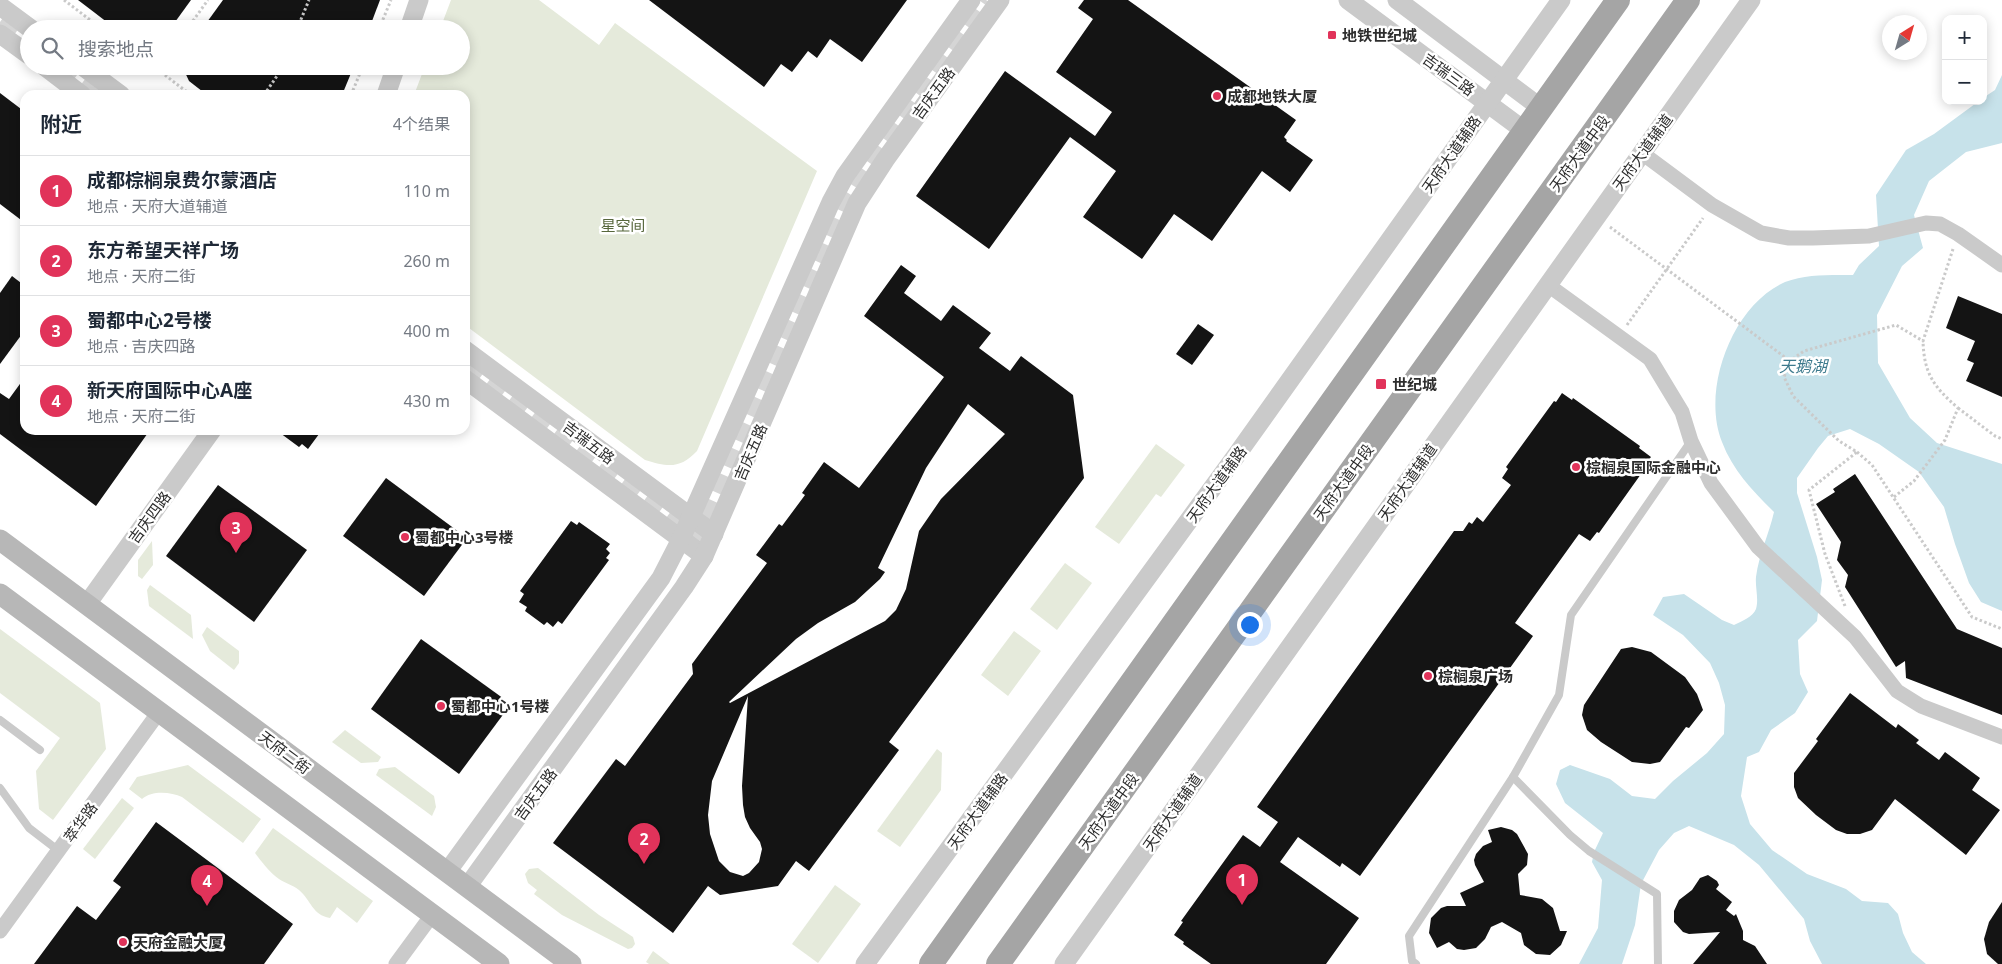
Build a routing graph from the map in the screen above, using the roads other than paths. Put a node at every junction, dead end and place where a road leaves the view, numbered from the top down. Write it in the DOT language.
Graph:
graph roads {
  1 [pos="419,0"];
  2 [pos="971,0"];
  3 [pos="1000,0"];
  4 [pos="1348,0"];
  5 [pos="1397,0"];
  6 [pos="1561,0"];
  7 [pos="1618,0"];
  8 [pos="1688,0"];
  9 [pos="1751,0"];
  10 [pos="0,6"];
  11 [pos="412,20"];
  12 [pos="20,21"];
  13 [pos="0,34"];
  14 [pos="20,48"];
  15 [pos="56,75"];
  16 [pos="94,75"];
  17 [pos="393,75"];
  18 [pos="1504,80"];
  19 [pos="75,90"];
  20 [pos="114,90"];
  21 [pos="388,90"];
  22 [pos="1487,103"];
  23 [pos="1541,108"];
  24 [pos="1525,130"];
  25 [pos="1642,153"];
  26 [pos="2002,265"];
  27 [pos="1548,285"];
  28 [pos="470,354"];
  29 [pos="470,383"];
  30 [pos="208,435"];
  31 [pos="1690,441"];
  32 [pos="690,517"];
  33 [pos="714,534"];
  34 [pos="681,539"];
  35 [pos="0,540"];
  36 [pos="704,556"];
  37 [pos="0,594"];
  38 [pos="87,604"];
  39 [pos="160,712"];
  40 [pos="0,720"];
  41 [pos="2002,737"];
  42 [pos="40,750"];
  43 [pos="1513,777"];
  44 [pos="0,788"];
  45 [pos="59,851"];
  46 [pos="447,872"];
  47 [pos="467,887"];
  48 [pos="432,915"];
  49 [pos="0,931"];
  50 [pos="396,964"];
  51 [pos="499,964"];
  52 [pos="571,964"];
  53 [pos="865,964"];
  54 [pos="931,964"];
  55 [pos="998,964"];
  56 [pos="1064,964"];
  57 [pos="1416,964"];
  58 [pos="1658,964"];
  1 -- 11 [label="street"];
  2 -- 32 [label="street, 吉庆五路"];
  3 -- 33 [label="street, 吉庆五路"];
  4 -- 22 [label="street, 吉瑞三路"];
  5 -- 18 [label="street, 吉瑞三路"];
  6 -- 18 [label="street, 天府大道辅路"];
  7 -- 23 [label="main road"];
  8 -- 55 [label="main road, 天府大道中段"];
  9 -- 25 [label="street, 天府大道辅道"];
  10 -- 12 [label="street"];
  13 -- 14 [label="street"];
  15 -- 19 [label="street"];
  16 -- 20 [label="street"];
  17 -- 21 [label="street"];
  18 -- 22 [label="street, 天府大道辅路"];
  18 -- 23 [label="street, 吉瑞三路"];
  22 -- 24 [label="street, 吉瑞三路"];
  22 -- 53 [label="street, 天府大道辅路"];
  23 -- 24 [label="main road"];
  24 -- 54 [label="main road"];
  25 -- 26 [label="street"];
  25 -- 27 [label="street, 天府大道辅道"];
  27 -- 31 [label="street"];
  27 -- 56 [label="street, 天府大道辅道"];
  28 -- 32 [label="street, 吉瑞五路"];
  29 -- 34 [label="street, 吉瑞五路"];
  30 -- 38 [label="street, 吉庆四路"];
  31 -- 41 [label="street"];
  31 -- 43 [label="lane"];
  32 -- 33 [label="street, 吉瑞五路"];
  32 -- 34 [label="street, 吉庆五路"];
  33 -- 36 [label="street, 吉庆五路"];
  34 -- 36 [label="street, 吉瑞五路"];
  34 -- 46 [label="street, 吉庆五路"];
  35 -- 38 [label="main road, 天府二街"];
  36 -- 47 [label="street, 吉庆五路"];
  37 -- 39 [label="main road"];
  38 -- 46 [label="main road, 天府二街"];
  39 -- 45 [label="street, 萃华路"];
  39 -- 48 [label="main road"];
  40 -- 42 [label="lane"];
  43 -- 57 [label="lane"];
  43 -- 58 [label="lane"];
  44 -- 45 [label="lane"];
  45 -- 49 [label="street, 萃华路"];
  46 -- 47 [label="main road, 天府二街"];
  47 -- 52 [label="main road, 天府二街"];
  48 -- 50 [label="street"];
  48 -- 51 [label="main road"];
}
